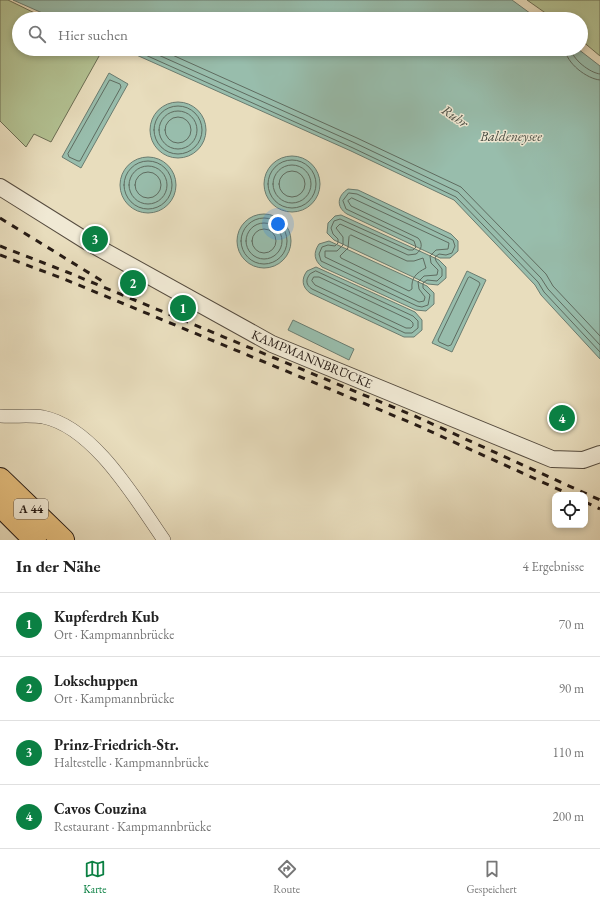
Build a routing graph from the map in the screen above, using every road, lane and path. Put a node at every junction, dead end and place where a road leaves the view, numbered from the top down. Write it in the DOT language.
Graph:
graph roads {
  1 [pos="0,187"];
  2 [pos="0,416"];
  3 [pos="600,454"];
  4 [pos="0,479"];
  5 [pos="0,505"];
  6 [pos="35,540"];
  7 [pos="63,540"];
  8 [pos="164,540"];
  1 -- 3 [label="street, KAMPMANNBRÜCKE"];
  2 -- 8 [label="street"];
  4 -- 7 [label="highway, A 44"];
  5 -- 6 [label="highway, A 44"];
}
